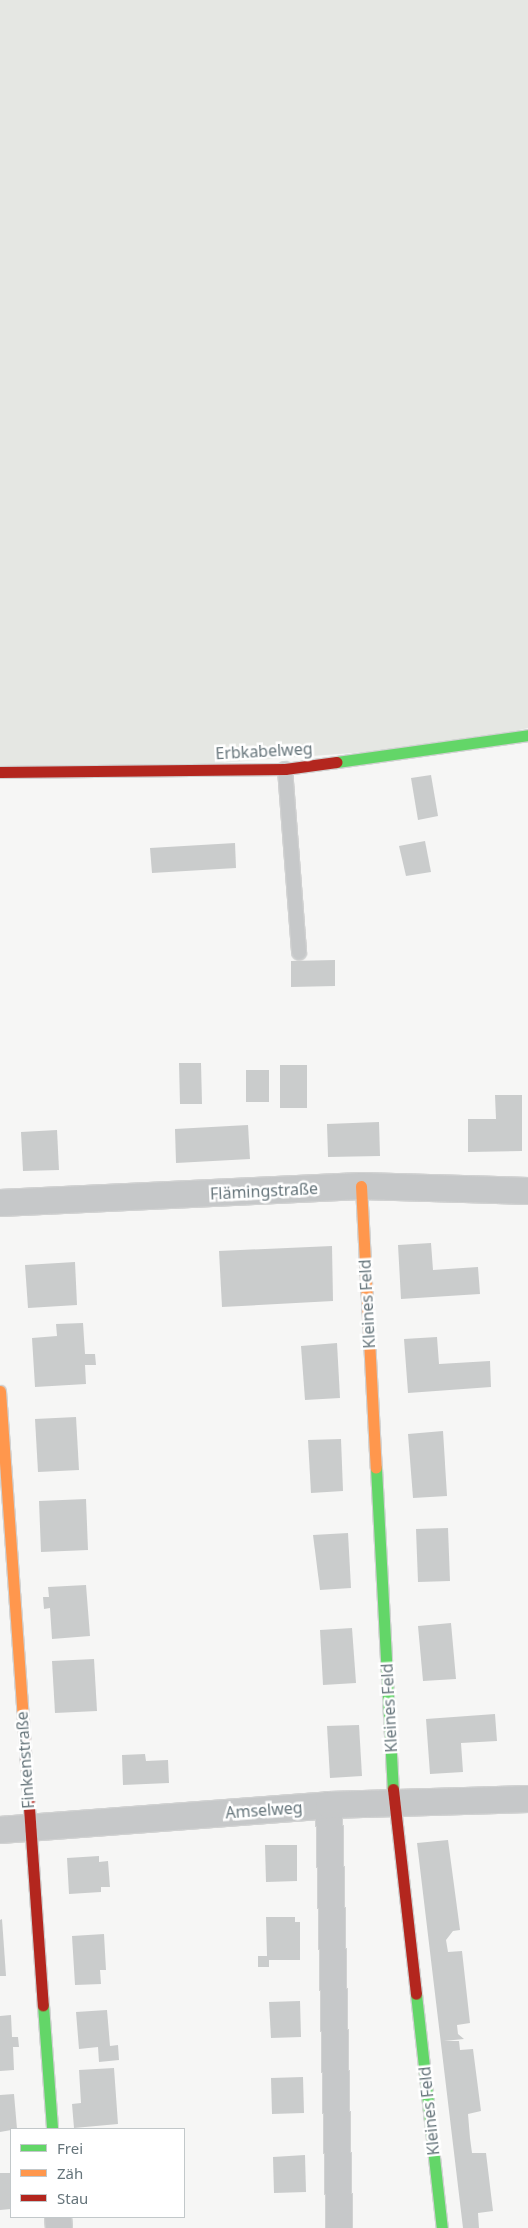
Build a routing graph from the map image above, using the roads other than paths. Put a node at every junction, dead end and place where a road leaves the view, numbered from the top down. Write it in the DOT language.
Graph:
graph roads {
  1 [pos="528,735"];
  2 [pos="285,769"];
  3 [pos="0,772"];
  4 [pos="299,952"];
  5 [pos="361,1186"];
  6 [pos="528,1191"];
  7 [pos="0,1203"];
  8 [pos="0,1391"];
  9 [pos="528,1799"];
  10 [pos="394,1801"];
  11 [pos="328,1805"];
  12 [pos="30,1828"];
  13 [pos="0,1830"];
  14 [pos="52,2128"];
  15 [pos="339,2228"];
  16 [pos="442,2228"];
  1 -- 2 [label="street, Erbkabelweg"];
  2 -- 3 [label="street, Erbkabelweg"];
  2 -- 4 [label="lane"];
  5 -- 6 [label="street, Flämingstraße"];
  5 -- 7 [label="street, Flämingstraße"];
  5 -- 10 [label="street, Kleines Feld"];
  8 -- 12 [label="street, Finkenstraße"];
  9 -- 10 [label="street, Amselweg"];
  10 -- 11 [label="street, Amselweg"];
  10 -- 16 [label="street, Kleines Feld"];
  11 -- 12 [label="street, Amselweg"];
  11 -- 15 [label="street"];
  12 -- 13 [label="street, Amselweg"];
  12 -- 14 [label="street, Finkenstraße"];
}
